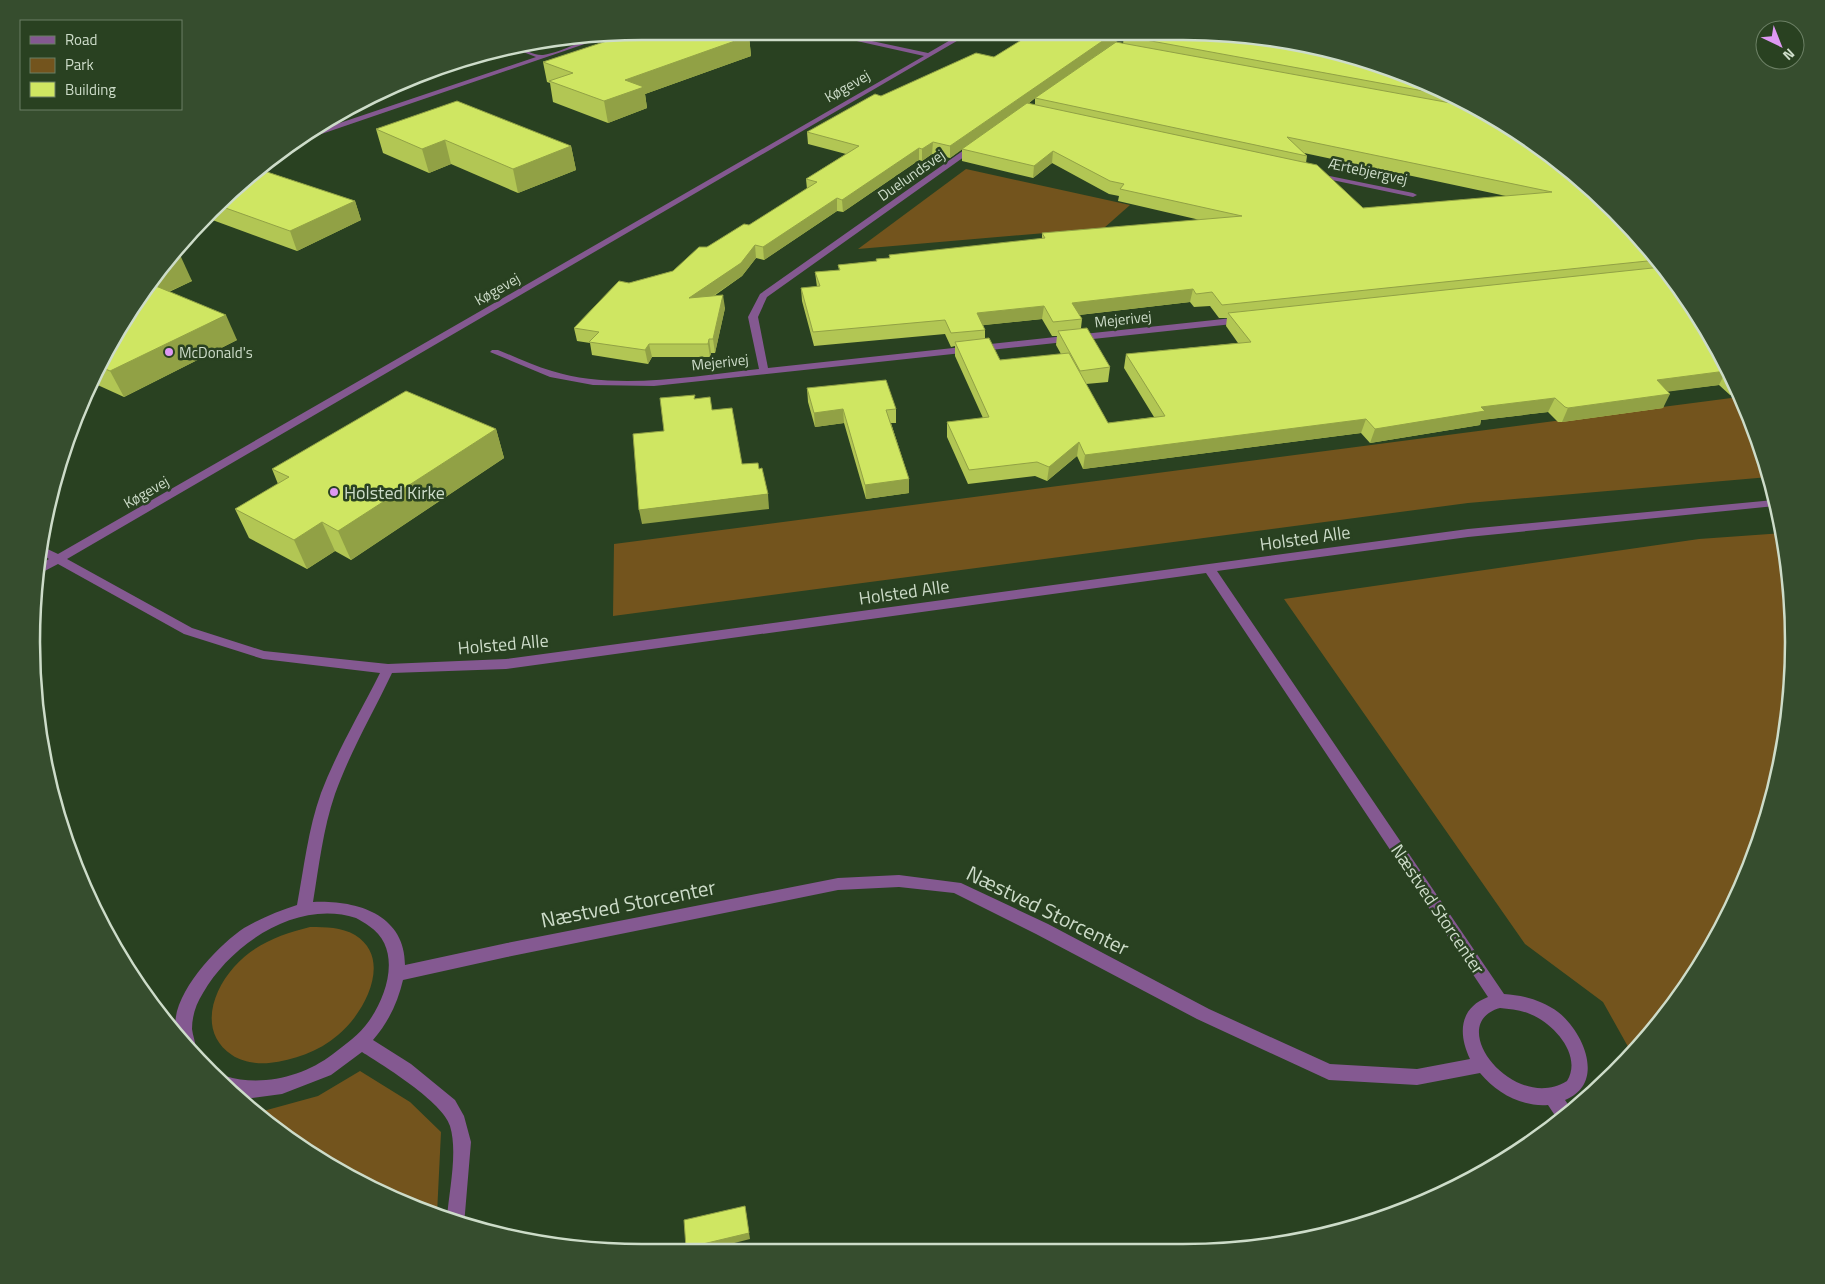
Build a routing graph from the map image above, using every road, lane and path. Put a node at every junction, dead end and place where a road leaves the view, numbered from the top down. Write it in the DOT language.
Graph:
graph roads {
  1 [pos="857,40"];
  2 [pos="955,40"];
  3 [pos="584,43"];
  4 [pos="527,52"];
  5 [pos="928,55"];
  6 [pos="542,57"];
  7 [pos="328,129"];
  8 [pos="978,145"];
  9 [pos="1309,173"];
  10 [pos="1413,195"];
  11 [pos="1248,320"];
  12 [pos="495,352"];
  13 [pos="764,372"];
  14 [pos="1768,504"];
  15 [pos="47,553"];
  16 [pos="58,560"];
  17 [pos="45,567"];
  18 [pos="1209,568"];
  19 [pos="388,669"];
  20 [pos="304,910"];
  21 [pos="398,974"];
  22 [pos="1500,1001"];
  23 [pos="186,1035"];
  24 [pos="361,1042"];
  25 [pos="1482,1065"];
  26 [pos="237,1087"];
  27 [pos="1553,1097"];
  28 [pos="1562,1110"];
  29 [pos="457,1214"];
  1 -- 5 [label="street"];
  2 -- 5 [label="street, Køgevej"];
  3 -- 6 [label="street"];
  4 -- 6 [label="street"];
  5 -- 16 [label="street, Køgevej"];
  6 -- 7 [label="street"];
  8 -- 13 [label="street, Duelundsvej"];
  9 -- 10 [label="street, Ærtebjergvej"];
  11 -- 13 [label="street, Mejerivej"];
  12 -- 13 [label="street, Mejerivej"];
  14 -- 18 [label="street, Holsted Alle"];
  15 -- 16 [label="street, Holsted Alle"];
  16 -- 17 [label="street, Køgevej"];
  16 -- 19 [label="street, Holsted Alle"];
  18 -- 19 [label="street, Holsted Alle"];
  18 -- 22 [label="street, Næstved Storcenter"];
  19 -- 20 [label="street"];
  20 -- 21 [label="street"];
  20 -- 23 [label="street"];
  21 -- 24 [label="street"];
  21 -- 25 [label="street, Næstved Storcenter"];
  22 -- 25 [label="street"];
  22 -- 27 [label="street"];
  24 -- 26 [label="street"];
  24 -- 29 [label="street"];
  25 -- 27 [label="street"];
  27 -- 28 [label="street"];
}
